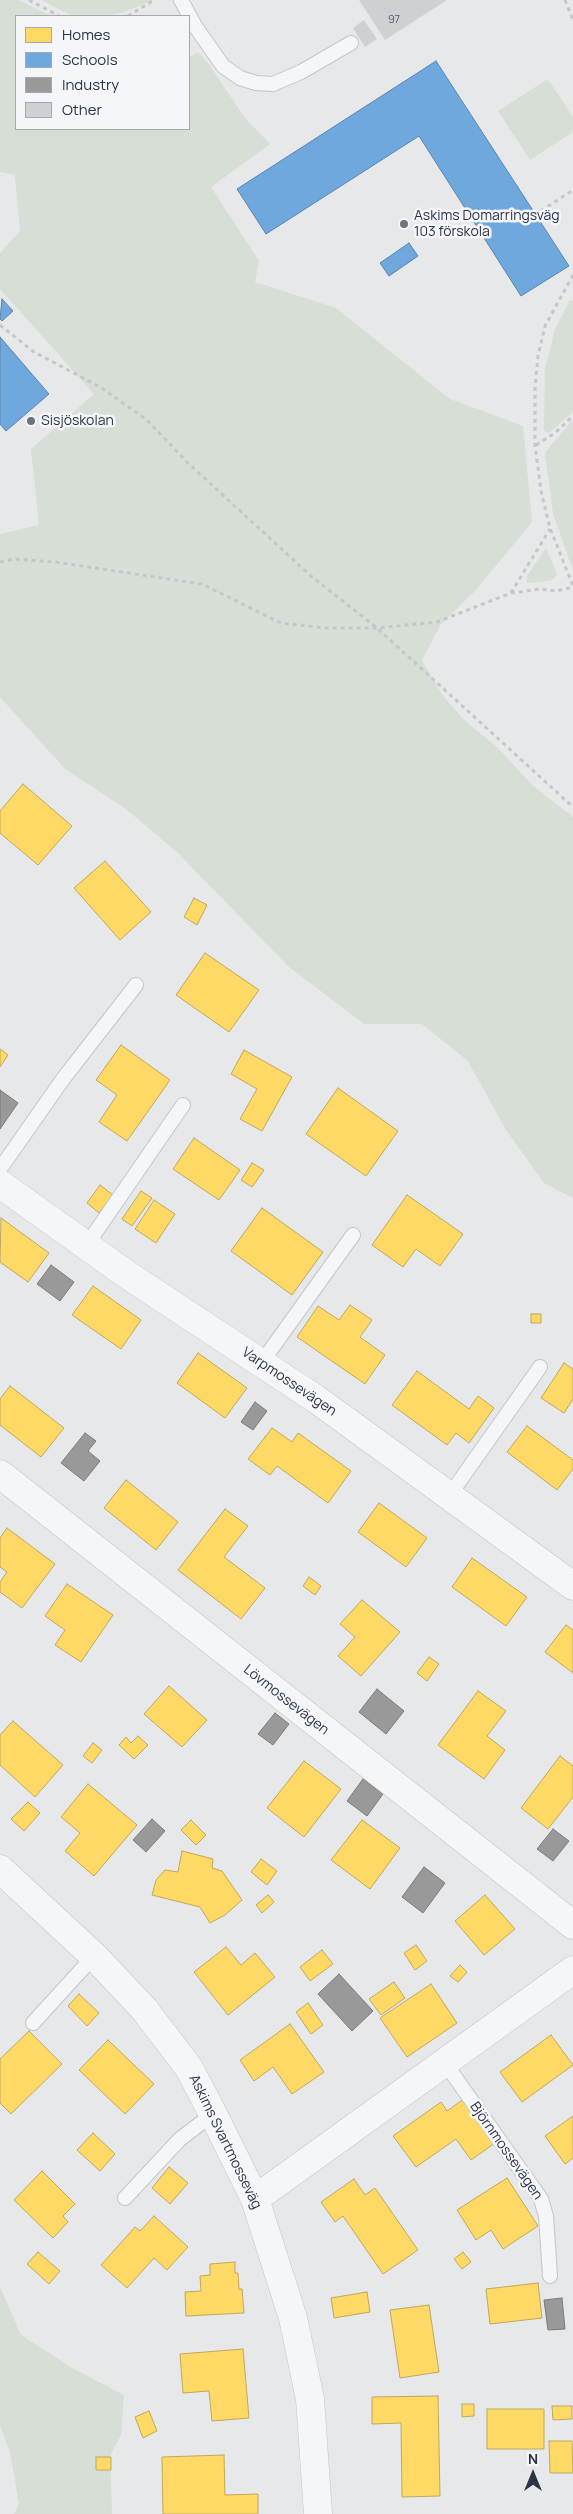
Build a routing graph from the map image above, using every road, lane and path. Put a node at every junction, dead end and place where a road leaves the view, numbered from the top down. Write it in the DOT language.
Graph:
graph roads {
  1 [pos="29,0"];
  2 [pos="154,0"];
  3 [pos="181,0"];
  4 [pos="565,0"];
  5 [pos="57,15"];
  6 [pos="130,15"];
  7 [pos="189,15"];
  8 [pos="190,17"];
  9 [pos="573,20"];
  10 [pos="351,43"];
  11 [pos="573,190"];
  12 [pos="541,211"];
  13 [pos="573,275"];
  14 [pos="0,324"];
  15 [pos="573,416"];
  16 [pos="536,445"];
  17 [pos="550,528"];
  18 [pos="0,562"];
  19 [pos="573,586"];
  20 [pos="511,593"];
  21 [pos="378,628"];
  22 [pos="573,807"];
  23 [pos="136,985"];
  24 [pos="183,1104"];
  25 [pos="0,1169"];
  26 [pos="0,1184"];
  27 [pos="353,1235"];
  28 [pos="86,1246"];
  29 [pos="262,1362"];
  30 [pos="540,1367"];
  31 [pos="0,1474"];
  32 [pos="449,1496"];
  33 [pos="573,1586"];
  34 [pos="0,1869"];
  35 [pos="573,1924"];
  36 [pos="94,1956"];
  37 [pos="573,1970"];
  38 [pos="33,2024"];
  39 [pos="445,2063"];
  40 [pos="213,2114"];
  41 [pos="125,2198"];
  42 [pos="255,2199"];
  43 [pos="550,2276"];
  44 [pos="318,2514"];
  1 -- 5 [label="path"];
  2 -- 6 [label="path"];
  3 -- 7 [label="lane"];
  4 -- 9 [label="path"];
  8 -- 10 [label="lane"];
  11 -- 12 [label="path"];
  13 -- 16 [label="path"];
  14 -- 21 [label="path"];
  15 -- 16 [label="path"];
  16 -- 17 [label="path"];
  17 -- 19 [label="path"];
  17 -- 20 [label="path"];
  18 -- 21 [label="path"];
  19 -- 20 [label="path"];
  20 -- 21 [label="path"];
  21 -- 22 [label="path"];
  23 -- 25 [label="lane"];
  24 -- 28 [label="lane"];
  26 -- 28 [label="street, Varpmossevägen"];
  27 -- 29 [label="lane"];
  28 -- 29 [label="street, Varpmossevägen"];
  29 -- 32 [label="street, Varpmossevägen"];
  30 -- 32 [label="lane"];
  31 -- 35 [label="street, Lövmossevägen"];
  32 -- 33 [label="street, Varpmossevägen"];
  34 -- 36 [label="street, Askims Svartmosseväg"];
  36 -- 38 [label="lane"];
  36 -- 40 [label="street, Askims Svartmosseväg"];
  37 -- 39 [label="street"];
  39 -- 42 [label="street"];
  39 -- 43 [label="lane, Björnmossevägen"];
  40 -- 41 [label="lane"];
  40 -- 42 [label="street, Askims Svartmosseväg"];
  42 -- 44 [label="street, Askims Svartmosseväg"];
}
